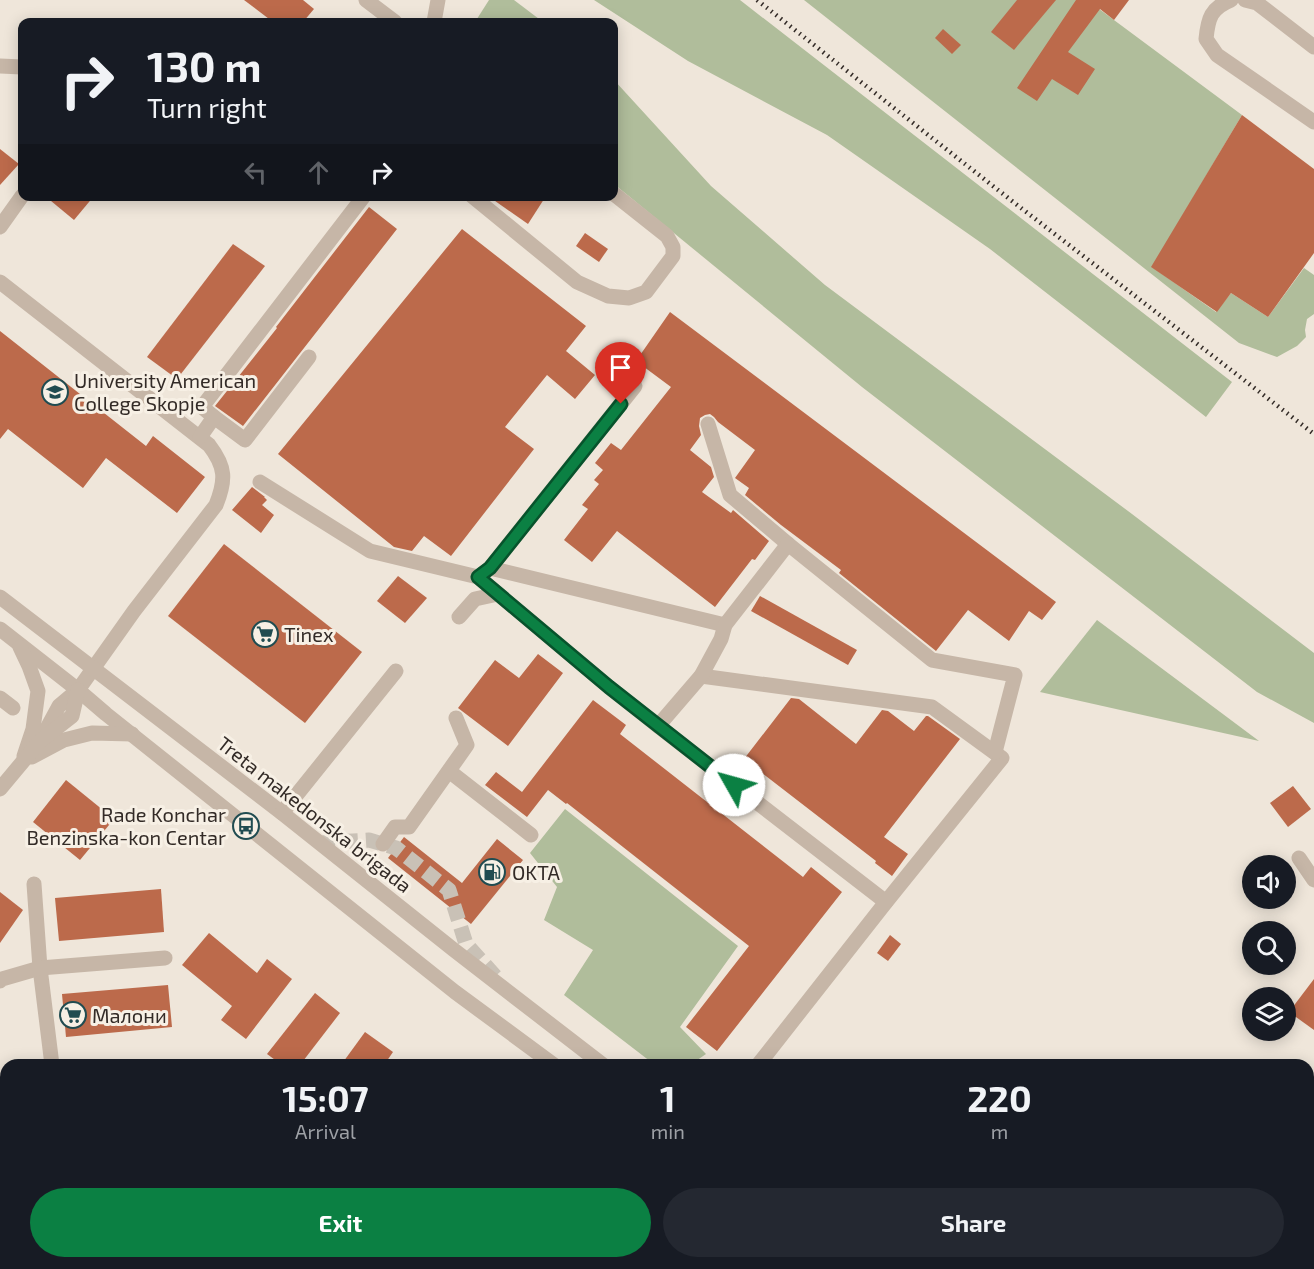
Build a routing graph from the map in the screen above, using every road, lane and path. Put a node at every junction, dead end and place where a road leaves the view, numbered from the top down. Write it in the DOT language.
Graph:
graph roads {
  1 [pos="366,0"];
  2 [pos="438,0"];
  3 [pos="1232,0"];
  4 [pos="1245,0"];
  5 [pos="390,18"];
  6 [pos="436,18"];
  7 [pos="1314,47"];
  8 [pos="0,66"];
  9 [pos="18,67"];
  10 [pos="1314,122"];
  11 [pos="618,197"];
  12 [pos="18,201"];
  13 [pos="360,201"];
  14 [pos="478,201"];
  15 [pos="0,226"];
  16 [pos="0,282"];
  17 [pos="309,357"];
  18 [pos="635,386"];
  19 [pos="214,417"];
  20 [pos="708,424"];
  21 [pos="200,437"];
  22 [pos="260,482"];
  23 [pos="788,544"];
  24 [pos="484,572"];
  25 [pos="498,594"];
  26 [pos="0,597"];
  27 [pos="459,617"];
  28 [pos="725,625"];
  29 [pos="0,629"];
  30 [pos="18,643"];
  31 [pos="93,667"];
  32 [pos="396,671"];
  33 [pos="702,676"];
  34 [pos="78,690"];
  35 [pos="0,698"];
  36 [pos="13,708"];
  37 [pos="456,718"];
  38 [pos="658,726"];
  39 [pos="132,734"];
  40 [pos="995,752"];
  41 [pos="22,761"];
  42 [pos="449,771"];
  43 [pos="0,789"];
  44 [pos="282,813"];
  45 [pos="531,835"];
  46 [pos="383,844"];
  47 [pos="1299,858"];
  48 [pos="1314,880"];
  49 [pos="34,884"];
  50 [pos="886,903"];
  51 [pos="165,958"];
  52 [pos="40,968"];
  53 [pos="0,981"];
  54 [pos="51,1059"];
  55 [pos="538,1059"];
  56 [pos="595,1059"];
  57 [pos="763,1059"];
  1 -- 5 [label="street"];
  2 -- 6 [label="street"];
  3 -- 10 [label="street"];
  4 -- 7 [label="street"];
  8 -- 9 [label="street"];
  11 -- 14 [label="street"];
  12 -- 15 [label="street"];
  13 -- 19 [label="street"];
  16 -- 21 [label="street"];
  17 -- 19 [label="street"];
  18 -- 24 [label="street"];
  19 -- 21 [label="street"];
  20 -- 23 [label="street"];
  21 -- 31 [label="street"];
  22 -- 24 [label="street"];
  23 -- 28 [label="street"];
  23 -- 40 [label="street"];
  24 -- 25 [label="street"];
  24 -- 28 [label="street"];
  25 -- 27 [label="street"];
  25 -- 38 [label="street"];
  26 -- 31 [label="street, Treta makedonska brigada"];
  28 -- 33 [label="street"];
  29 -- 30 [label="street"];
  30 -- 34 [label="street"];
  30 -- 41 [label="street"];
  31 -- 34 [label="street"];
  31 -- 44 [label="street, Treta makedonska brigada"];
  32 -- 44 [label="street"];
  33 -- 38 [label="street"];
  33 -- 40 [label="street"];
  34 -- 39 [label="street"];
  34 -- 41 [label="street"];
  35 -- 36 [label="street"];
  37 -- 42 [label="street"];
  38 -- 50 [label="street"];
  39 -- 41 [label="street"];
  39 -- 55 [label="street"];
  40 -- 50 [label="street"];
  41 -- 43 [label="street"];
  42 -- 45 [label="street"];
  42 -- 46 [label="street"];
  44 -- 56 [label="street, Treta makedonska brigada"];
  47 -- 48 [label="street"];
  49 -- 52 [label="street"];
  50 -- 57 [label="street"];
  51 -- 52 [label="street"];
  52 -- 53 [label="street"];
  52 -- 54 [label="street"];
}
